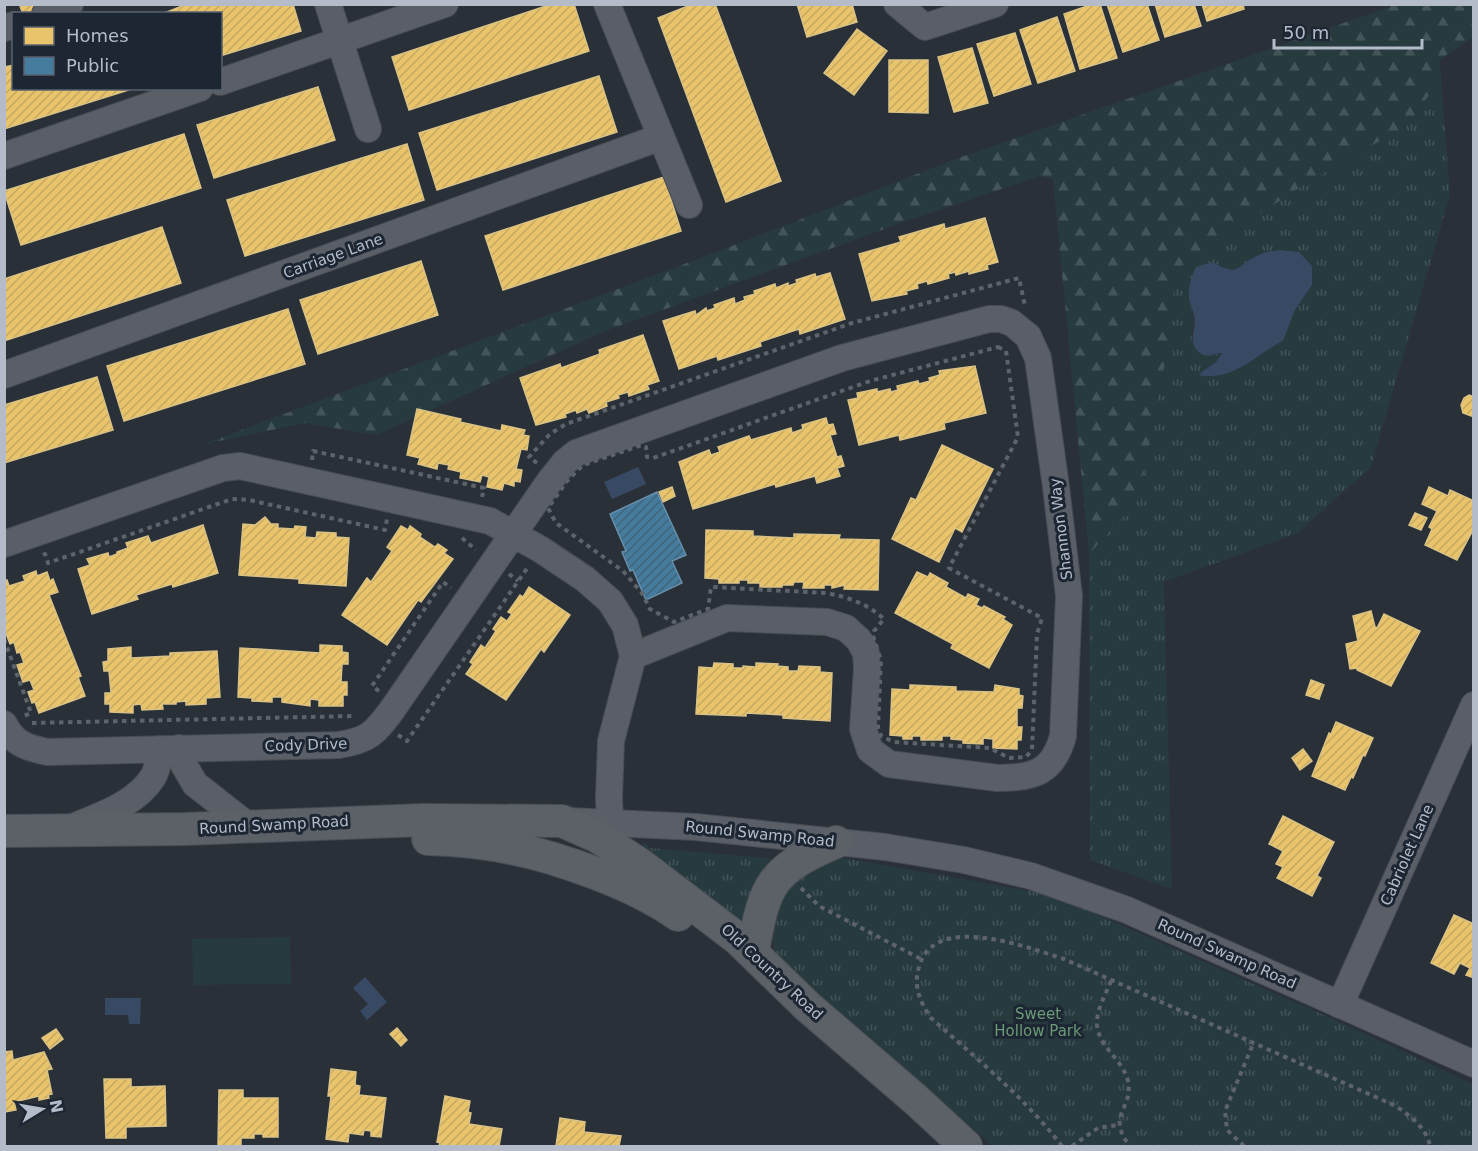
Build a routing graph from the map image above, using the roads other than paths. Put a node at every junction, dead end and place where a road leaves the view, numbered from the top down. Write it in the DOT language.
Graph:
graph roads {
  1 [pos="70,4"];
  2 [pos="328,4"];
  3 [pos="445,4"];
  4 [pos="607,4"];
  5 [pos="897,4"];
  6 [pos="995,4"];
  7 [pos="50,12"];
  8 [pos="341,40"];
  9 [pos="222,81"];
  10 [pos="194,90"];
  11 [pos="368,129"];
  12 [pos="661,137"];
  13 [pos="4,156"];
  14 [pos="689,205"];
  15 [pos="4,375"];
  16 [pos="513,534"];
  17 [pos="4,544"];
  18 [pos="633,656"];
  19 [pos="1473,705"];
  20 [pos="17,722"];
  21 [pos="170,748"];
  22 [pos="562,821"];
  23 [pos="345,822"];
  24 [pos="250,827"];
  25 [pos="4,831"];
  26 [pos="64,831"];
  27 [pos="613,835"];
  28 [pos="836,842"];
  29 [pos="628,886"];
  30 [pos="753,951"];
  31 [pos="1340,1005"];
  32 [pos="807,1006"];
  33 [pos="1473,1064"];
  34 [pos="966,1146"];
  1 -- 7 [label="street"];
  2 -- 8 [label="street"];
  3 -- 8 [label="street"];
  4 -- 12 [label="street"];
  5 -- 6 [label="street"];
  8 -- 9 [label="street"];
  8 -- 11 [label="street"];
  10 -- 13 [label="street"];
  12 -- 14 [label="street"];
  12 -- 15 [label="street, Carriage Lane"];
  16 -- 17 [label="street"];
  16 -- 18 [label="street"];
  16 -- 18 [label="street, Shannon Way"];
  16 -- 21 [label="street, Cody Drive"];
  18 -- 27 [label="street"];
  19 -- 31 [label="street, Cabriolet Lane"];
  20 -- 21 [label="street, Cody Drive"];
  21 -- 24 [label="street"];
  21 -- 26 [label="street"];
  22 -- 23 [label="main road, Round Swamp Road"];
  22 -- 27 [label="main road, Old Country Road"];
  23 -- 24 [label="main road, Round Swamp Road"];
  23 -- 29 [label="main road"];
  24 -- 26 [label="main road, Round Swamp Road"];
  25 -- 26 [label="main road, Round Swamp Road"];
  27 -- 28 [label="street, Round Swamp Road"];
  27 -- 29 [label="street"];
  27 -- 30 [label="main road, Old Country Road"];
  28 -- 30 [label="main road"];
  28 -- 31 [label="street, Round Swamp Road"];
  29 -- 32 [label="main road"];
  30 -- 32 [label="main road, Old Country Road"];
  31 -- 33 [label="street, Round Swamp Road"];
  32 -- 34 [label="main road, Old Country Road"];
}
